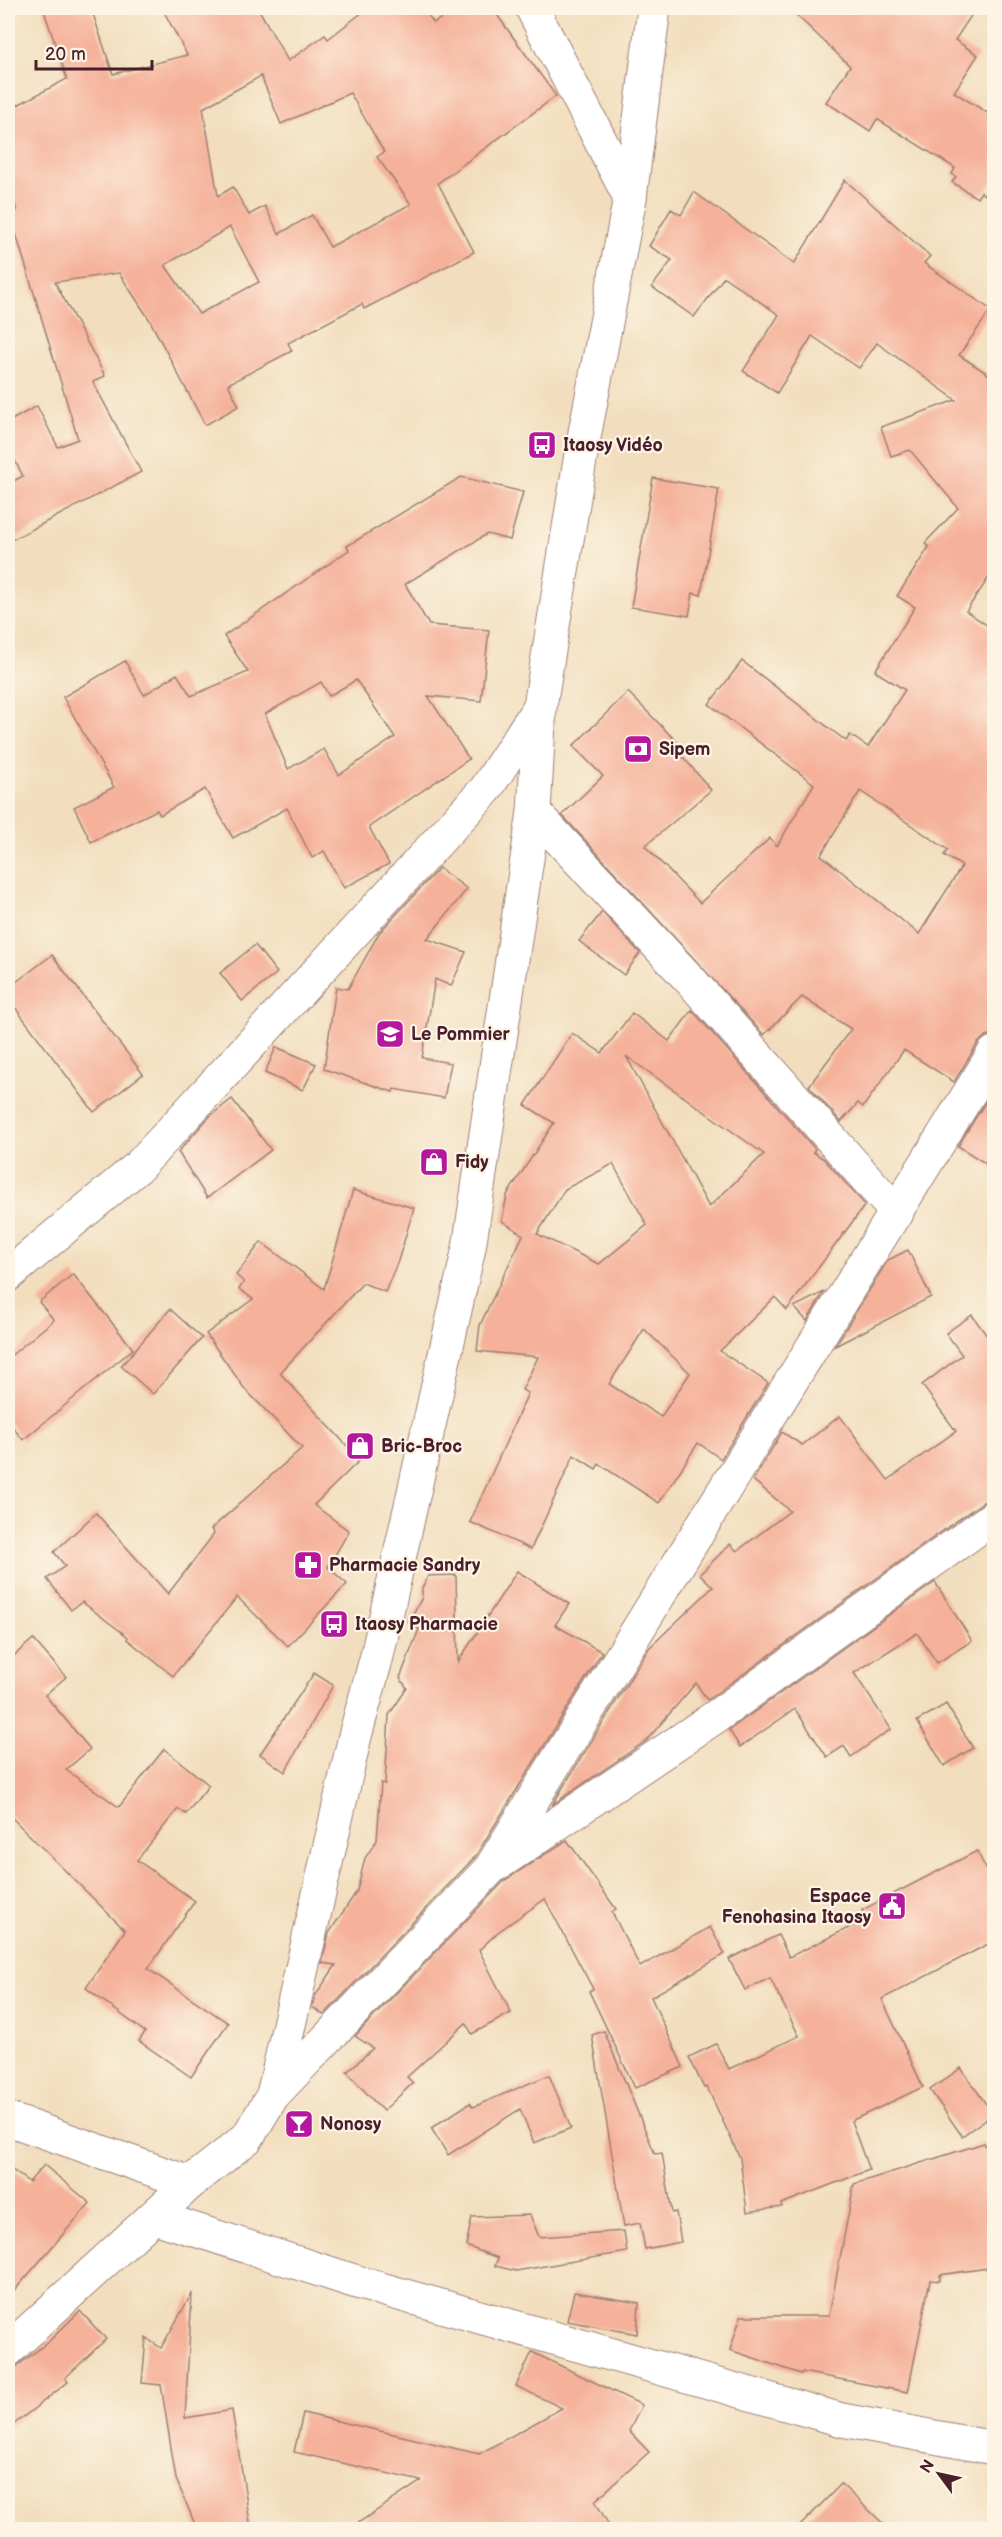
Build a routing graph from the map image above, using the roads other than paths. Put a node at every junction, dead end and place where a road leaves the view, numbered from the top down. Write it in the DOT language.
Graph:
graph roads {
  1 [pos="532,8"];
  2 [pos="654,8"];
  3 [pos="630,198"];
  4 [pos="540,706"];
  5 [pos="534,812"];
  6 [pos="994,1053"];
  7 [pos="897,1213"];
  8 [pos="8,1275"];
  9 [pos="994,1517"];
  10 [pos="490,1869"];
  11 [pos="273,2095"];
  12 [pos="8,2119"];
  13 [pos="190,2183"];
  14 [pos="155,2217"];
  15 [pos="8,2350"];
  16 [pos="994,2448"];
  1 -- 3 [label="street"];
  2 -- 3 [label="street"];
  3 -- 4 [label="street"];
  4 -- 5 [label="street"];
  4 -- 8 [label="street"];
  5 -- 7 [label="street"];
  5 -- 11 [label="street"];
  6 -- 7 [label="street"];
  7 -- 10 [label="street"];
  9 -- 10 [label="street"];
  10 -- 11 [label="street"];
  11 -- 13 [label="street"];
  12 -- 13 [label="street"];
  13 -- 14 [label="street"];
  14 -- 15 [label="street"];
  14 -- 16 [label="street"];
}
